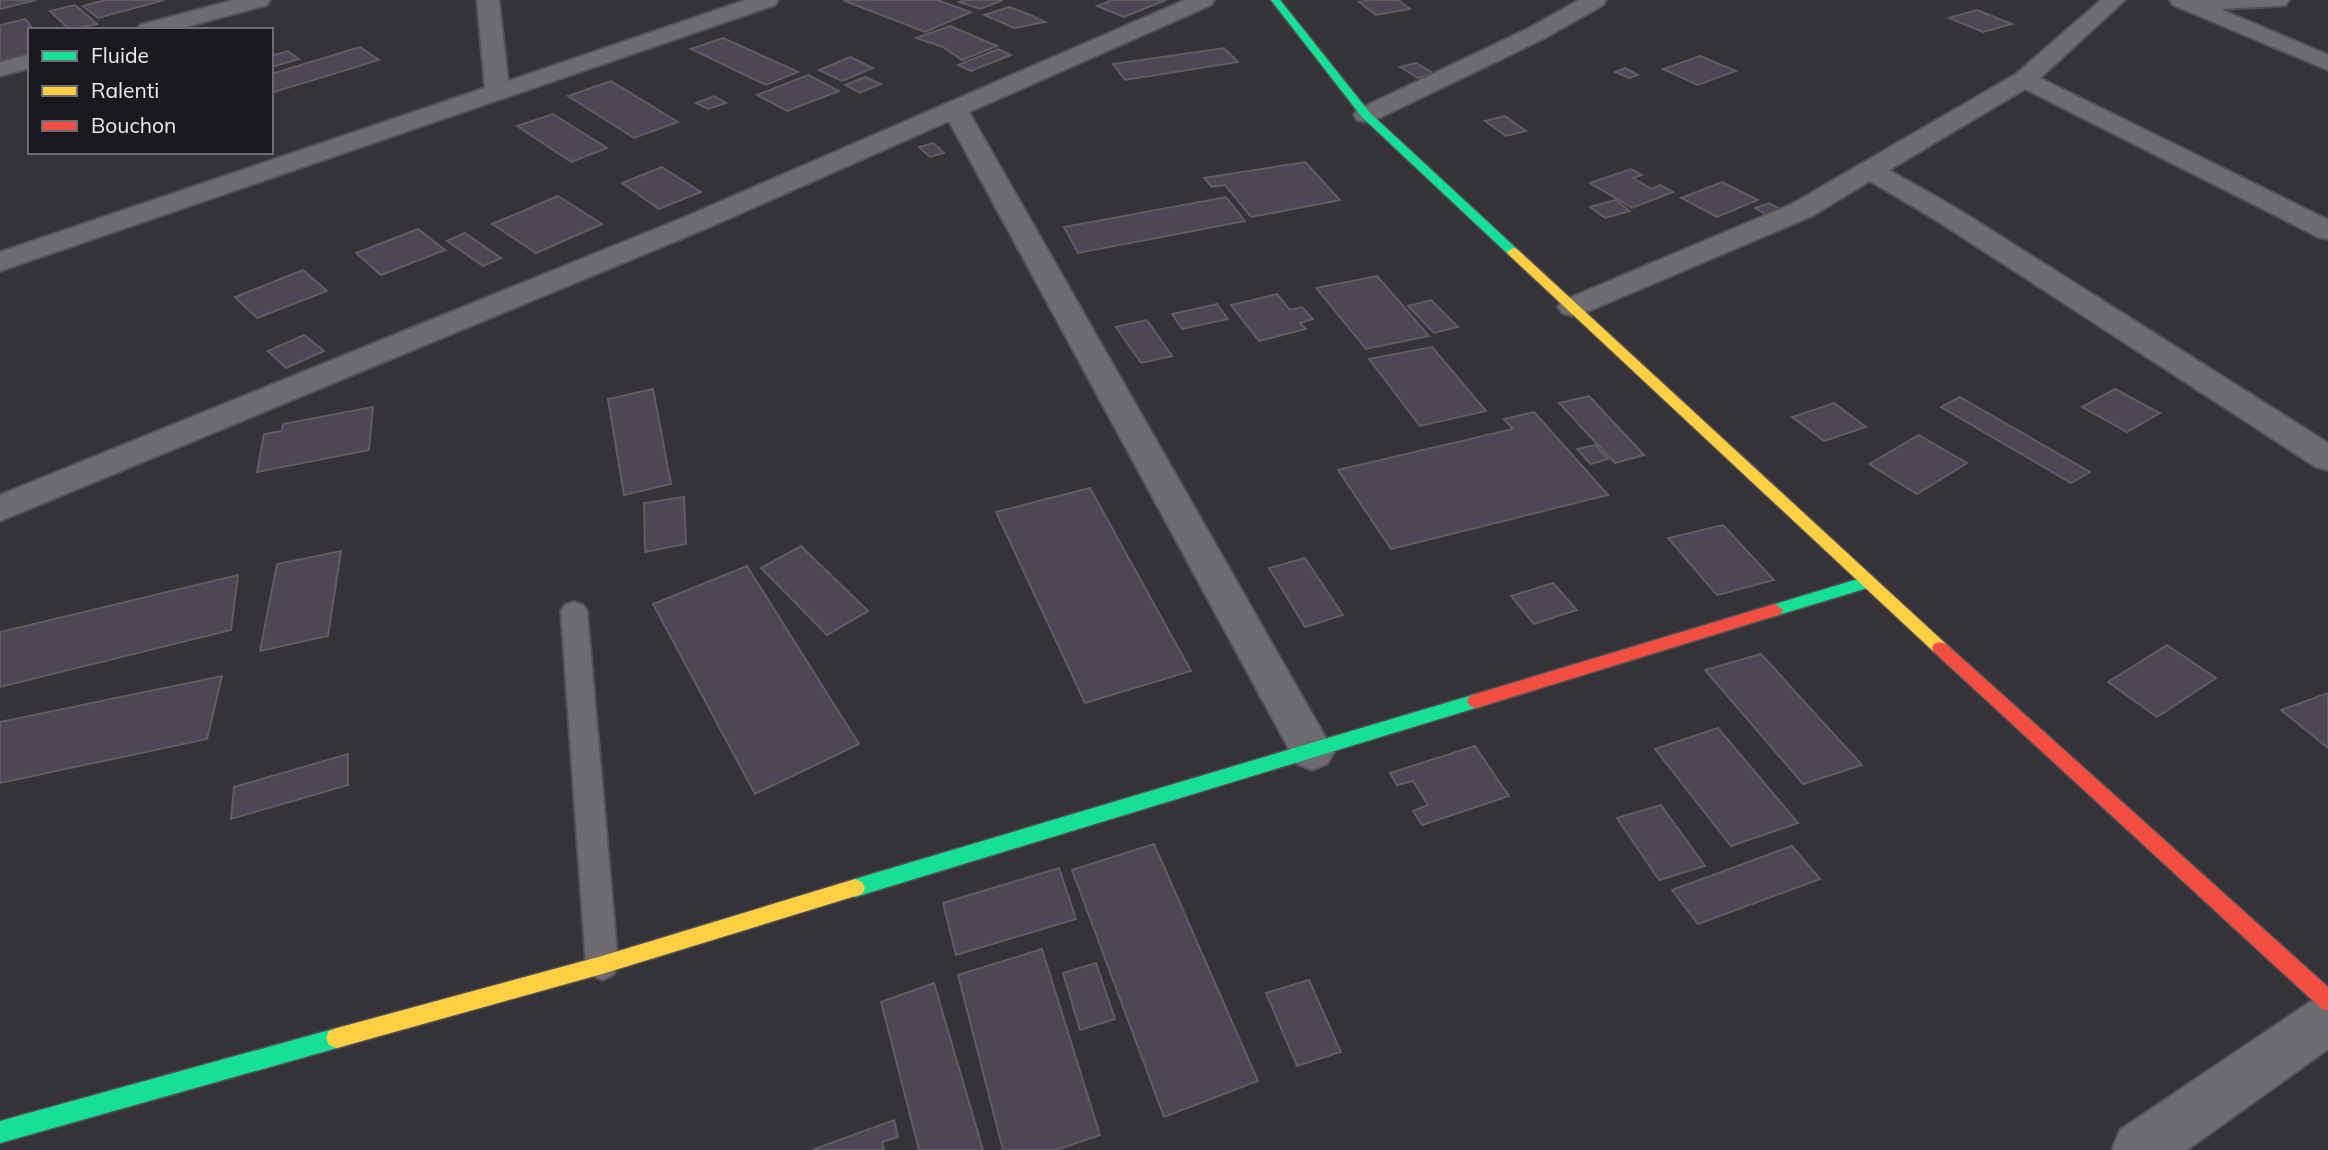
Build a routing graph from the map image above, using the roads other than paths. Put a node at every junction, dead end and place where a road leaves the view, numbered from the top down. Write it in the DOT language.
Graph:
graph roads {
  1 [pos="259,0"];
  2 [pos="488,0"];
  3 [pos="767,0"];
  4 [pos="1203,0"];
  5 [pos="1275,0"];
  6 [pos="1595,0"];
  7 [pos="2114,0"];
  8 [pos="2278,0"];
  9 [pos="2186,2"];
  10 [pos="155,28"];
  11 [pos="28,62"];
  12 [pos="2328,63"];
  13 [pos="0,69"];
  14 [pos="2024,79"];
  15 [pos="496,93"];
  16 [pos="956,110"];
  17 [pos="1366,116"];
  18 [pos="1870,170"];
  19 [pos="2328,231"];
  20 [pos="0,262"];
  21 [pos="1573,307"];
  22 [pos="2328,459"];
  23 [pos="0,509"];
  24 [pos="1868,582"];
  25 [pos="574,611"];
  26 [pos="1312,752"];
  27 [pos="602,965"];
  28 [pos="2328,1001"];
  29 [pos="2328,1019"];
  30 [pos="0,1132"];
  31 [pos="2140,1150"];
  1 -- 10 [label="street"];
  2 -- 15 [label="street"];
  3 -- 15 [label="street"];
  4 -- 16 [label="street"];
  5 -- 17 [label="street"];
  6 -- 17 [label="street"];
  7 -- 14 [label="street"];
  8 -- 9 [label="street"];
  9 -- 12 [label="street"];
  11 -- 13 [label="street"];
  14 -- 18 [label="street"];
  14 -- 19 [label="street"];
  15 -- 20 [label="street"];
  16 -- 23 [label="street"];
  16 -- 26 [label="street"];
  17 -- 21 [label="street"];
  18 -- 21 [label="street"];
  18 -- 22 [label="street"];
  21 -- 24 [label="street"];
  24 -- 26 [label="street"];
  24 -- 28 [label="street"];
  25 -- 27 [label="lane"];
  26 -- 27 [label="street"];
  27 -- 30 [label="street"];
  29 -- 31 [label="street"];
}
